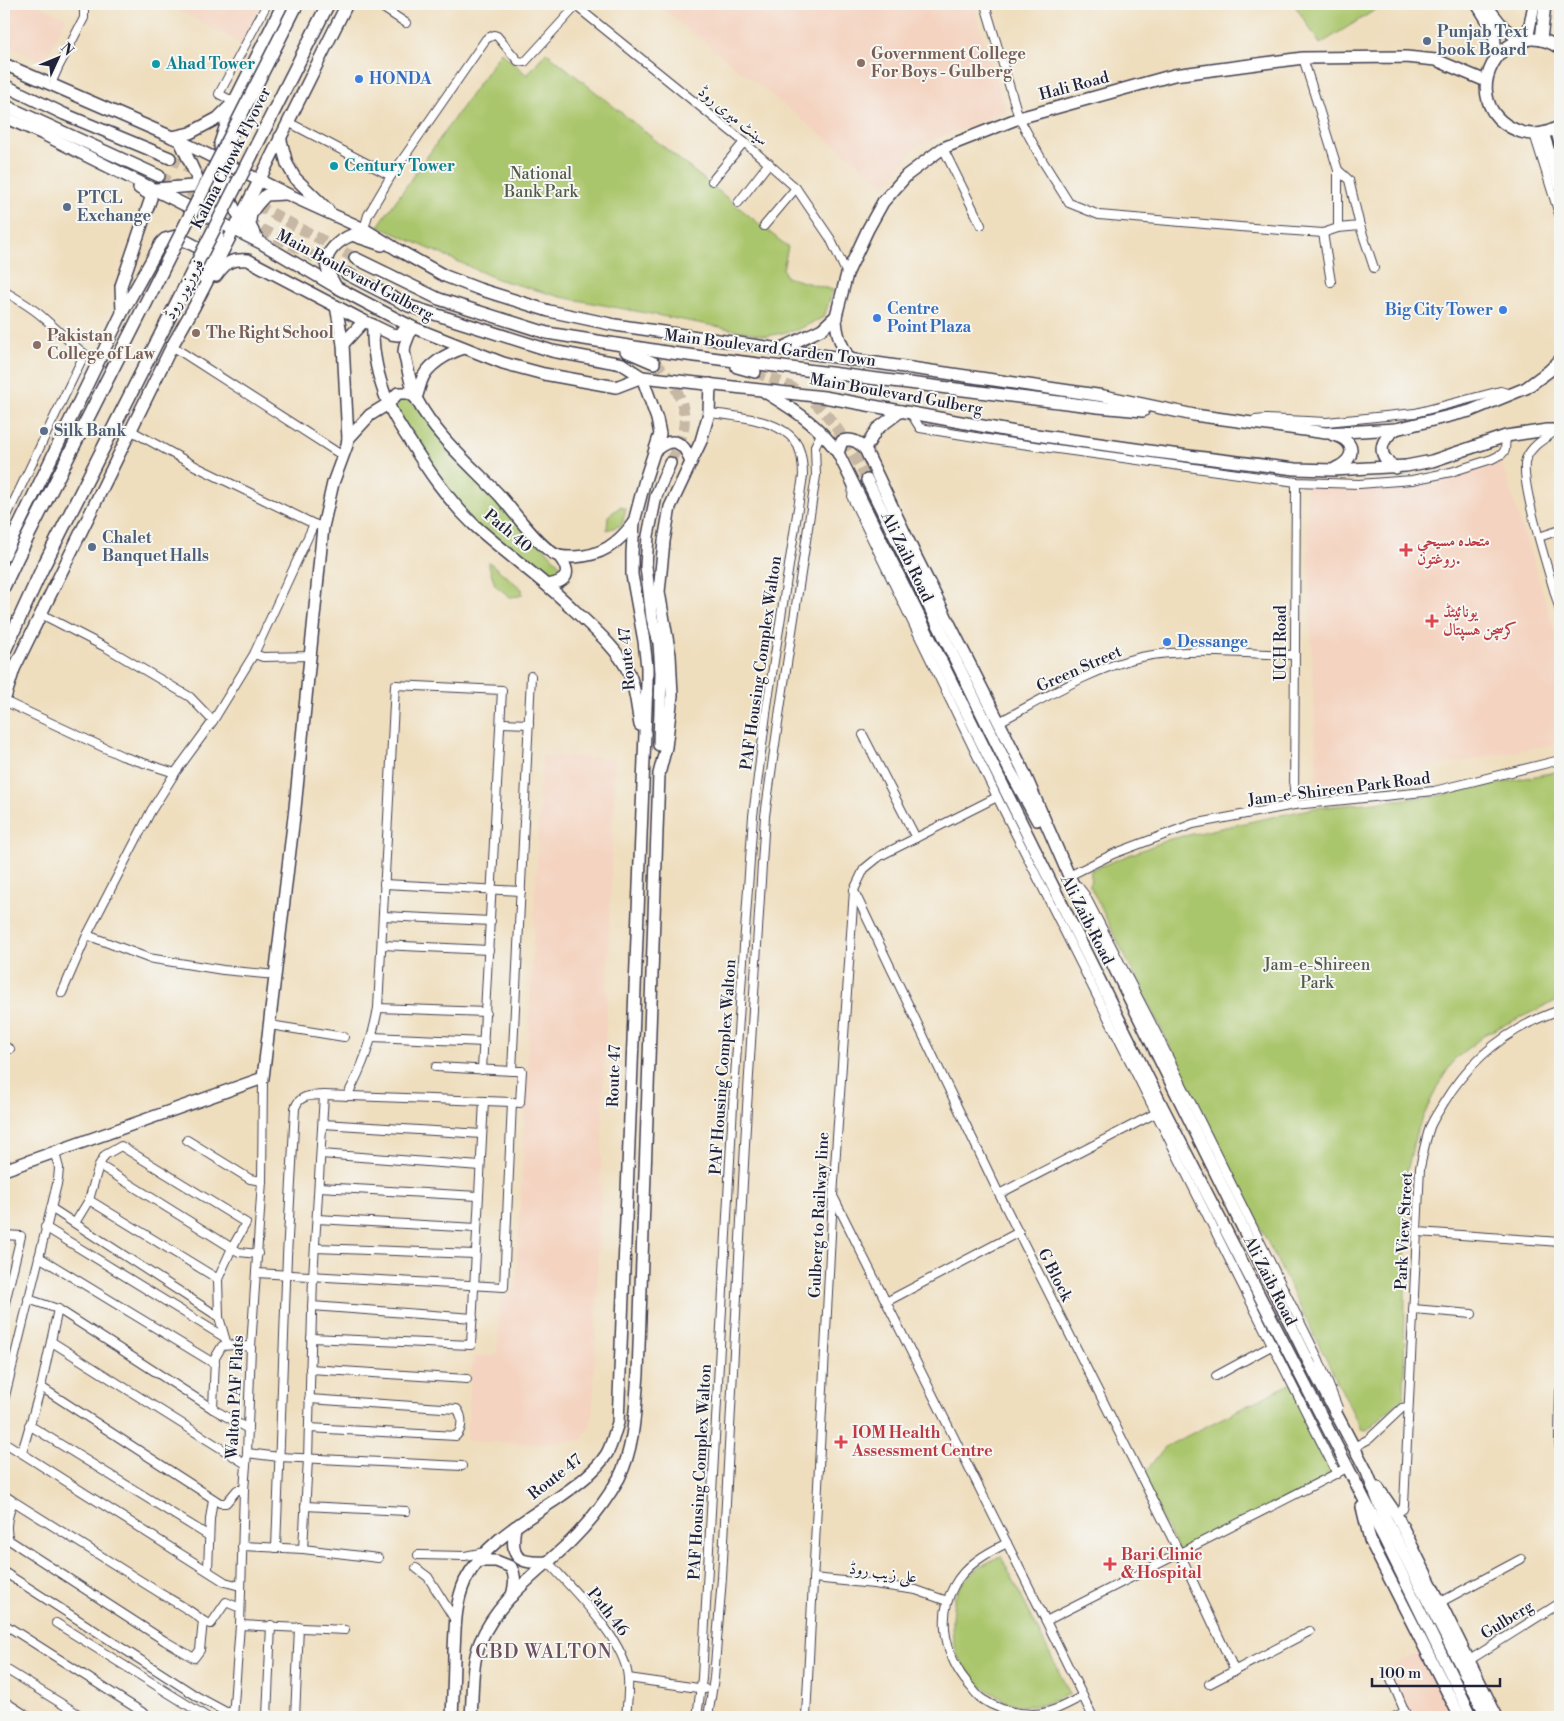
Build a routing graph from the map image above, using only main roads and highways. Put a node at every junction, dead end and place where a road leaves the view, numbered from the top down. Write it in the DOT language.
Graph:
graph roads {
  1 [pos="282,4"];
  2 [pos="297,4"];
  3 [pos="328,4"];
  4 [pos="347,4"];
  5 [pos="1477,4"];
  6 [pos="1485,4"];
  7 [pos="1534,4"];
  8 [pos="1545,4"];
  9 [pos="1524,40"];
  10 [pos="1541,40"];
  11 [pos="1560,48"];
  12 [pos="1496,57"];
  13 [pos="4,64"];
  14 [pos="1486,81"];
  15 [pos="4,85"];
  16 [pos="234,102"];
  17 [pos="4,105"];
  18 [pos="4,117"];
  19 [pos="1558,128"];
  20 [pos="1538,134"];
  21 [pos="280,137"];
  22 [pos="176,139"];
  23 [pos="1560,143"];
  24 [pos="78,152"];
  25 [pos="170,158"];
  26 [pos="220,161"];
  27 [pos="159,176"];
  28 [pos="259,180"];
  29 [pos="222,184"];
  30 [pos="200,186"];
  31 [pos="1560,186"];
  32 [pos="154,189"];
  33 [pos="287,194"];
  34 [pos="333,215"];
  35 [pos="240,217"];
  36 [pos="217,221"];
  37 [pos="234,229"];
  38 [pos="261,243"];
  39 [pos="398,250"];
  40 [pos="355,258"];
  41 [pos="347,274"];
  42 [pos="336,287"];
  43 [pos="336,306"];
  44 [pos="194,307"];
  45 [pos="122,313"];
  46 [pos="836,316"];
  47 [pos="368,323"];
  48 [pos="410,326"];
  49 [pos="343,344"];
  50 [pos="608,344"];
  51 [pos="464,348"];
  52 [pos="777,350"];
  53 [pos="672,353"];
  54 [pos="850,360"];
  55 [pos="1560,360"];
  56 [pos="654,362"];
  57 [pos="755,372"];
  58 [pos="642,377"];
  59 [pos="710,384"];
  60 [pos="761,390"];
  61 [pos="416,398"];
  62 [pos="388,404"];
  63 [pos="905,411"];
  64 [pos="1194,415"];
  65 [pos="1396,429"];
  66 [pos="1557,430"];
  67 [pos="1326,434"];
  68 [pos="348,439"];
  69 [pos="656,449"];
  70 [pos="865,449"];
  71 [pos="838,453"];
  72 [pos="690,460"];
  73 [pos="670,464"];
  74 [pos="1396,468"];
  75 [pos="1333,470"];
  76 [pos="867,480"];
  77 [pos="634,522"];
  78 [pos="4,556"];
  79 [pos="559,556"];
  80 [pos="548,585"];
  81 [pos="4,586"];
  82 [pos="4,652"];
  83 [pos="14,670"];
  84 [pos="4,688"];
  85 [pos="4,701"];
  86 [pos="644,746"];
  87 [pos="659,774"];
  88 [pos="1069,876"];
  89 [pos="4,1170"];
  90 [pos="1367,1472"];
  91 [pos="1358,1489"];
  92 [pos="515,1527"];
  93 [pos="478,1561"];
  94 [pos="548,1562"];
  95 [pos="512,1596"];
  96 [pos="452,1717"];
  97 [pos="471,1717"];
  98 [pos="1460,1717"];
  99 [pos="1472,1717"];
  100 [pos="1487,1717"];
  101 [pos="1497,1717"];
  1 -- 16 [label="main road"];
  2 -- 81 [label="main road, Kalma Chowk Flyover, bridge"];
  3 -- 82 [label="main road, Kalma Chowk Flyover, bridge"];
  4 -- 21 [label="main road, فیروزپور روڈ"];
  5 -- 12 [label="main road"];
  6 -- 9 [label="main road"];
  7 -- 9 [label="main road"];
  8 -- 10 [label="main road"];
  9 -- 10 [label="main road"];
  9 -- 12 [label="main road"];
  10 -- 11 [label="main road"];
  12 -- 14 [label="main road"];
  13 -- 22 [label="main road"];
  14 -- 20 [label="main road"];
  14 -- 46 [label="main road, Hali Road"];
  15 -- 25 [label="main road"];
  16 -- 22 [label="main road"];
  16 -- 26 [label="main road"];
  17 -- 27 [label="main road"];
  18 -- 24 [label="main road"];
  19 -- 20 [label="main road"];
  19 -- 23 [label="main road"];
  20 -- 31 [label="main road"];
  21 -- 28 [label="main road, فیروزپور روڈ"];
  21 -- 34 [label="main road"];
  22 -- 26 [label="main road"];
  22 -- 30 [label="main road"];
  24 -- 32 [label="main road"];
  24 -- 45 [label="main road"];
  26 -- 28 [label="main road"];
  26 -- 29 [label="main road"];
  28 -- 29 [label="main road"];
  28 -- 33 [label="main road"];
  28 -- 35 [label="main road, فیروزپور روڈ"];
  29 -- 30 [label="main road"];
  29 -- 35 [label="main road"];
  30 -- 32 [label="main road"];
  30 -- 36 [label="main road"];
  32 -- 36 [label="main road"];
  33 -- 34 [label="main road, Main Boulevard Gulberg"];
  33 -- 38 [label="main road"];
  34 -- 39 [label="main road, Main Boulevard Gulberg"];
  35 -- 37 [label="main road, فیروزپور روڈ"];
  35 -- 38 [label="main road"];
  36 -- 37 [label="main road"];
  36 -- 44 [label="main road"];
  37 -- 38 [label="main road"];
  37 -- 44 [label="main road, فیروزپور روڈ"];
  38 -- 42 [label="main road, Main Boulevard Gulberg"];
  39 -- 42 [label="main road"];
  39 -- 52 [label="main road, Main Boulevard Gulberg"];
  40 -- 50 [label="main road, Main Boulevard Garden Town"];
  41 -- 58 [label="main road"];
  42 -- 48 [label="main road, Main Boulevard Gulberg"];
  43 -- 44 [label="main road"];
  43 -- 47 [label="main road"];
  43 -- 49 [label="main road"];
  44 -- 45 [label="main road"];
  44 -- 83 [label="main road, فیروزپور روڈ"];
  45 -- 78 [label="main road"];
  46 -- 52 [label="main road"];
  46 -- 54 [label="main road"];
  47 -- 48 [label="main road"];
  47 -- 49 [label="main road"];
  47 -- 62 [label="main road, Path 40"];
  48 -- 51 [label="main road, Main Boulevard Gulberg"];
  48 -- 61 [label="main road, Path 40"];
  49 -- 68 [label="main road"];
  50 -- 53 [label="main road, Main Boulevard Garden Town"];
  50 -- 56 [label="main road"];
  51 -- 58 [label="main road, Main Boulevard Gulberg"];
  51 -- 61 [label="main road"];
  52 -- 54 [label="main road, Main Boulevard Gulberg"];
  53 -- 57 [label="main road"];
  53 -- 64 [label="main road, Main Boulevard Garden Town"];
  54 -- 64 [label="main road, Main Boulevard Gulberg"];
  55 -- 65 [label="main road, Main Boulevard Gulberg"];
  58 -- 59 [label="main road, Main Boulevard Gulberg"];
  58 -- 69 [label="main road, Route 47"];
  59 -- 60 [label="main road, Main Boulevard Gulberg"];
  59 -- 72 [label="main road"];
  60 -- 63 [label="main road, Main Boulevard Gulberg"];
  60 -- 71 [label="main road, Ali Zaib Road"];
  61 -- 62 [label="main road"];
  61 -- 79 [label="main road, Path 40"];
  62 -- 68 [label="main road"];
  62 -- 80 [label="main road, Path 40"];
  63 -- 70 [label="main road"];
  63 -- 75 [label="main road, Main Boulevard Gulberg"];
  64 -- 67 [label="main road, Main Boulevard Gulberg"];
  65 -- 67 [label="main road, Main Boulevard Gulberg"];
  65 -- 74 [label="main road"];
  66 -- 74 [label="main road, Main Boulevard Gulberg"];
  67 -- 75 [label="main road"];
  68 -- 89 [label="main road"];
  69 -- 72 [label="main road"];
  69 -- 77 [label="main road, Route 47"];
  70 -- 71 [label="main road"];
  70 -- 88 [label="main road, Ali Zaib Road"];
  71 -- 91 [label="main road, Ali Zaib Road"];
  72 -- 87 [label="main road"];
  73 -- 87 [label="main road"];
  74 -- 75 [label="main road, Main Boulevard Gulberg"];
  76 -- 88 [label="main road"];
  77 -- 79 [label="main road"];
  77 -- 86 [label="main road, Route 47"];
  79 -- 80 [label="main road"];
  80 -- 86 [label="main road, Path 40"];
  83 -- 84 [label="main road"];
  83 -- 85 [label="main road, فیروزپور روڈ"];
  86 -- 92 [label="main road, Route 47"];
  87 -- 94 [label="main road"];
  88 -- 90 [label="main road, Ali Zaib Road"];
  90 -- 100 [label="main road, Ali Zaib Road"];
  90 -- 101 [label="main road, Ali Zaib Road"];
  91 -- 98 [label="main road, Ali Zaib Road"];
  91 -- 99 [label="main road, Ali Zaib Road"];
  92 -- 93 [label="main road, Route 47"];
  92 -- 94 [label="main road"];
  93 -- 95 [label="main road"];
  93 -- 96 [label="main road, Route 47"];
  94 -- 95 [label="main road"];
  95 -- 97 [label="main road"];
}
